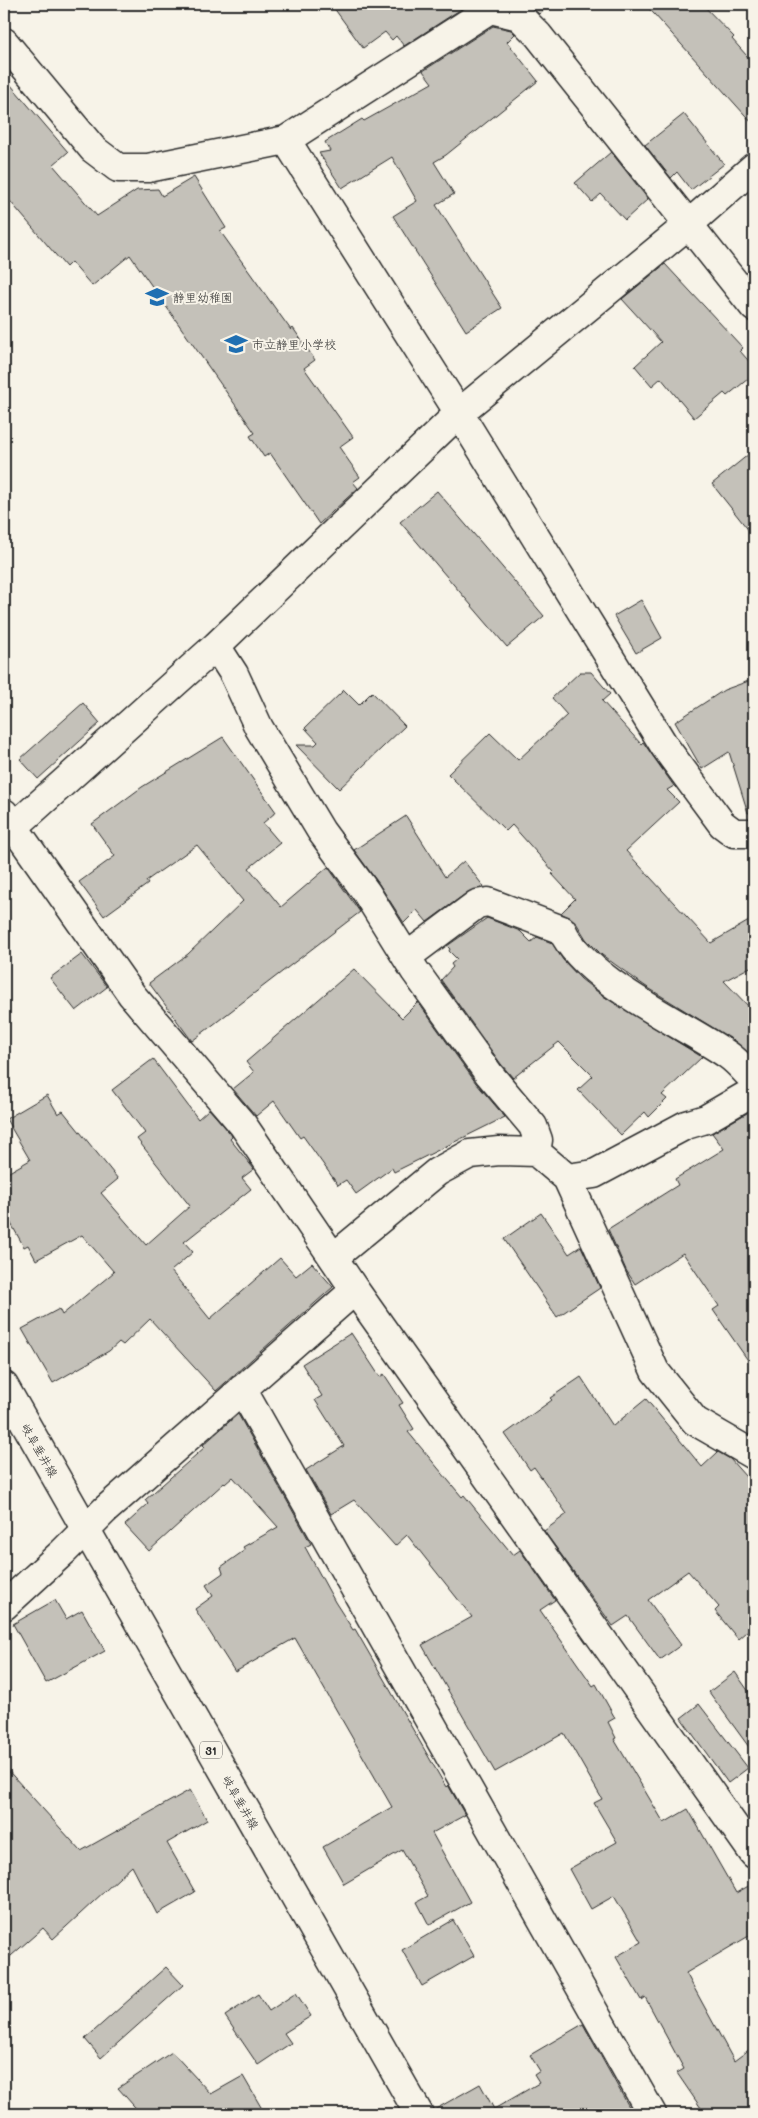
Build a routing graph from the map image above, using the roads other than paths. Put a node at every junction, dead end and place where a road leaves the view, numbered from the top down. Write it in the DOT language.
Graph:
graph roads {
  1 [pos="4,42"];
  2 [pos="286,140"];
  3 [pos="754,167"];
  4 [pos="689,224"];
  5 [pos="754,307"];
  6 [pos="459,413"];
  7 [pos="216,646"];
  8 [pos="10,829"];
  9 [pos="754,833"];
  10 [pos="406,956"];
  11 [pos="754,1084"];
  12 [pos="754,1091"];
  13 [pos="536,1152"];
  14 [pos="566,1178"];
  15 [pos="334,1257"];
  16 [pos="355,1290"];
  17 [pos="4,1386"];
  18 [pos="242,1389"];
  19 [pos="748,1443"];
  20 [pos="85,1529"];
  21 [pos="4,1606"];
  22 [pos="754,1854"];
  23 [pos="419,2114"];
  24 [pos="652,2114"];
  1 -- 2 [label="street"];
  2 -- 4 [label="street"];
  2 -- 6 [label="street"];
  3 -- 4 [label="street"];
  4 -- 5 [label="street"];
  4 -- 6 [label="street"];
  6 -- 7 [label="street"];
  6 -- 9 [label="street"];
  7 -- 8 [label="street"];
  7 -- 10 [label="street"];
  8 -- 15 [label="street"];
  10 -- 11 [label="street"];
  10 -- 13 [label="street"];
  12 -- 14 [label="street"];
  13 -- 14 [label="street"];
  13 -- 15 [label="street"];
  14 -- 19 [label="street"];
  15 -- 16 [label="street"];
  16 -- 18 [label="street"];
  16 -- 22 [label="street"];
  17 -- 20 [label="street, 岐阜垂井線 / 31"];
  18 -- 20 [label="street"];
  18 -- 24 [label="street"];
  20 -- 21 [label="street"];
  20 -- 23 [label="street, 岐阜垂井線 / 31"];
}
